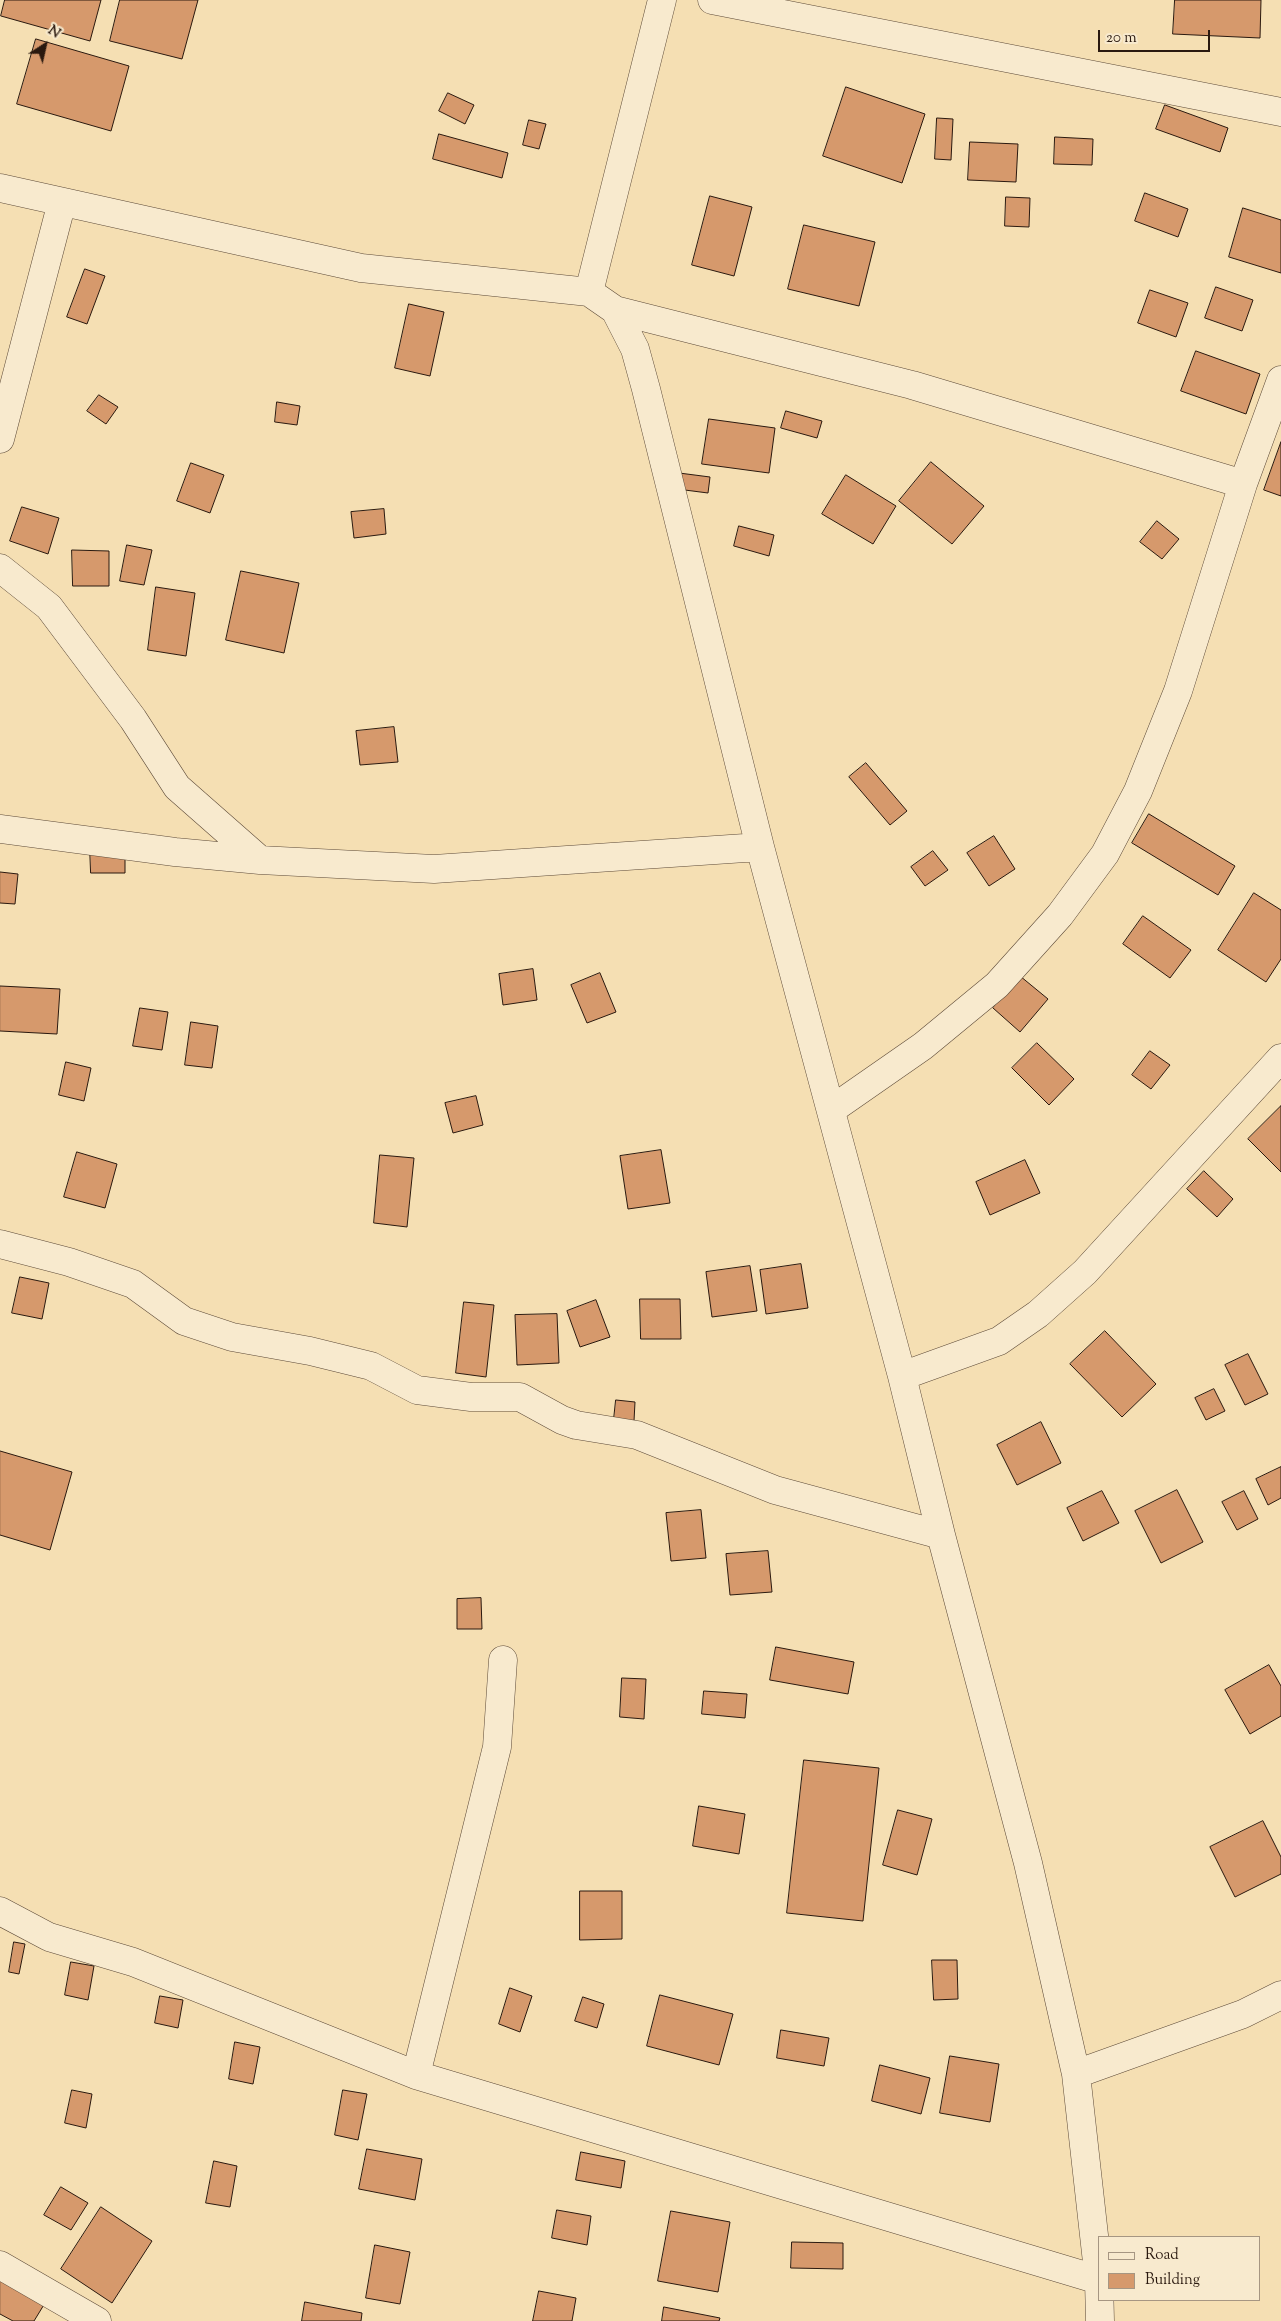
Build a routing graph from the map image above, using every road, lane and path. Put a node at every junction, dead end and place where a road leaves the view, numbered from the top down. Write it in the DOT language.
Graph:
graph roads {
  1 [pos="662,0"];
  2 [pos="712,0"];
  3 [pos="820,11"];
  4 [pos="1281,112"];
  5 [pos="0,188"];
  6 [pos="62,202"];
  7 [pos="589,292"];
  8 [pos="615,310"];
  9 [pos="1281,380"];
  10 [pos="0,439"];
  11 [pos="1243,484"];
  12 [pos="0,568"];
  13 [pos="0,829"];
  14 [pos="760,847"];
  15 [pos="260,860"];
  16 [pos="1281,1058"];
  17 [pos="831,1110"];
  18 [pos="0,1244"];
  19 [pos="902,1376"];
  20 [pos="941,1535"];
  21 [pos="504,1660"];
  22 [pos="0,1911"];
  23 [pos="1281,1995"];
  24 [pos="1076,2074"];
  25 [pos="416,2075"];
  26 [pos="0,2265"];
  27 [pos="1098,2271"];
  28 [pos="1098,2280"];
  29 [pos="1100,2301"];
  30 [pos="97,2321"];
  31 [pos="1100,2321"];
  1 -- 7 [label="street"];
  2 -- 3 [label="street"];
  3 -- 4 [label="street"];
  5 -- 6 [label="street"];
  6 -- 7 [label="street"];
  6 -- 10 [label="street"];
  7 -- 8 [label="street"];
  8 -- 11 [label="street"];
  8 -- 14 [label="street"];
  9 -- 11 [label="street"];
  11 -- 17 [label="street"];
  12 -- 15 [label="street"];
  13 -- 15 [label="street"];
  14 -- 15 [label="street"];
  14 -- 17 [label="street"];
  16 -- 19 [label="street"];
  17 -- 19 [label="street"];
  18 -- 20 [label="street"];
  19 -- 20 [label="street"];
  20 -- 24 [label="street"];
  21 -- 25 [label="street"];
  22 -- 25 [label="street"];
  23 -- 24 [label="street"];
  24 -- 27 [label="street"];
  25 -- 28 [label="street"];
  26 -- 30 [label="street"];
  29 -- 31 [label="street"];
}
